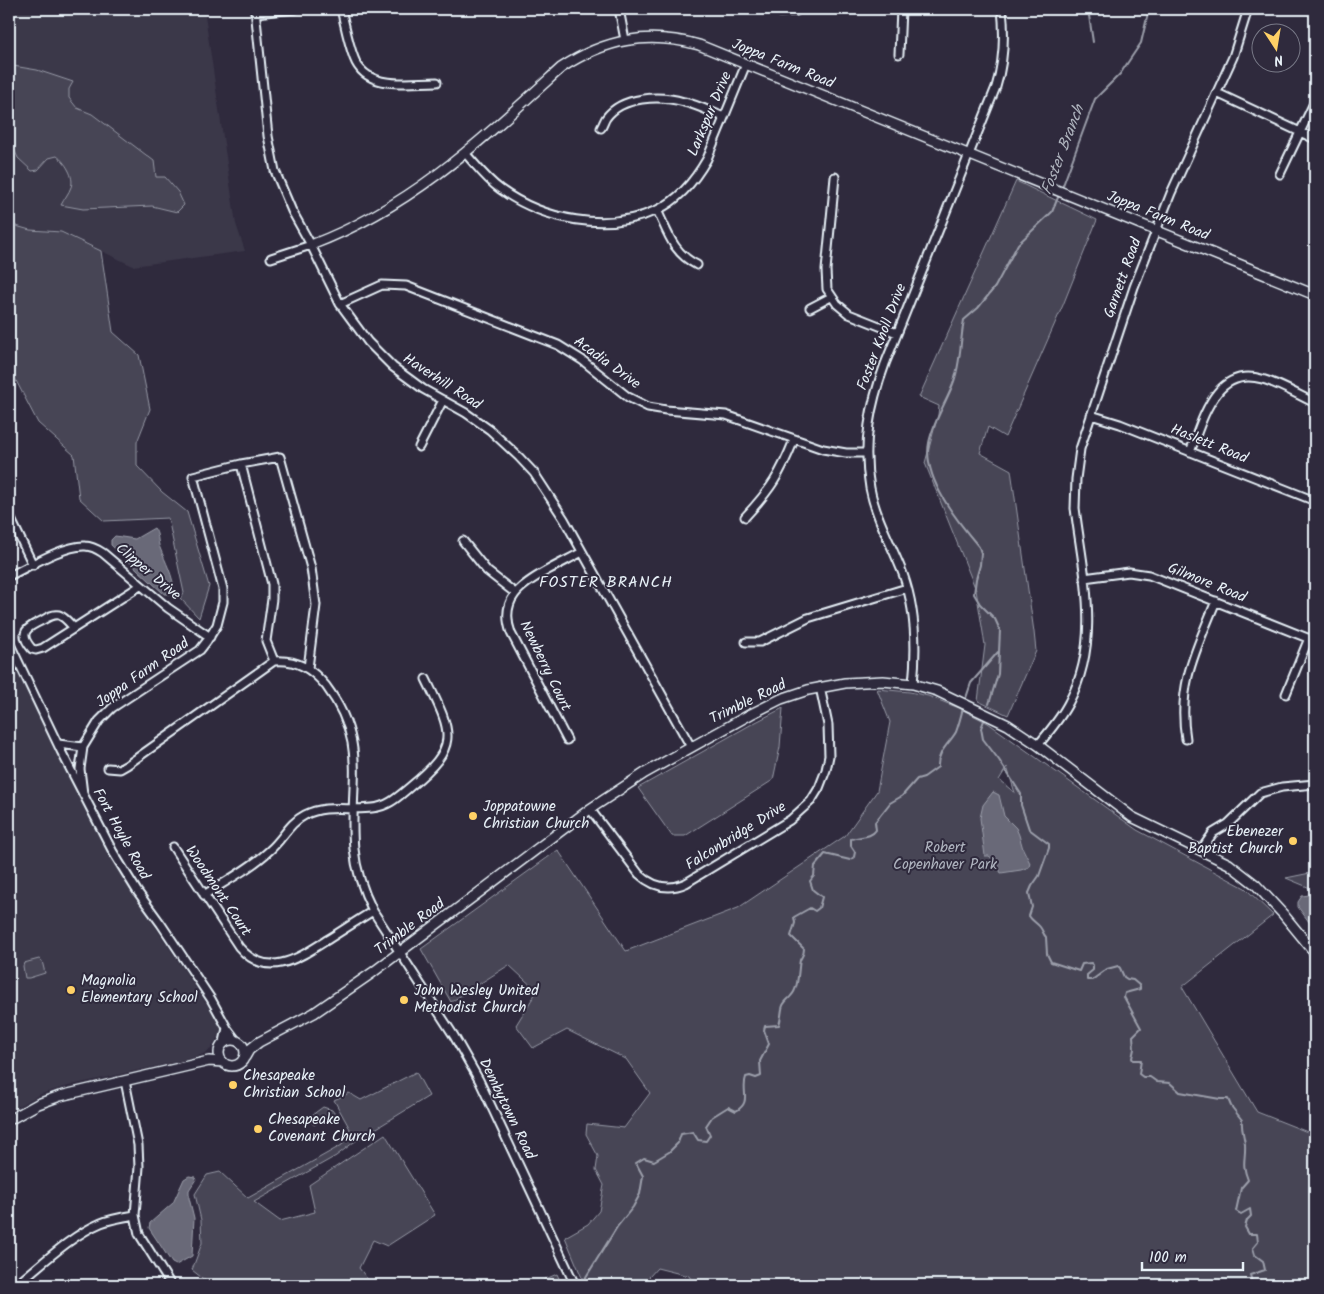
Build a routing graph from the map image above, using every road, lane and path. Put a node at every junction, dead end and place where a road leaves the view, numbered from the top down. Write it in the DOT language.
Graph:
graph roads {
  1 [pos="296,9"];
  2 [pos="341,9"];
  3 [pos="619,9"];
  4 [pos="773,9"];
  5 [pos="901,9"];
  6 [pos="1002,9"];
  7 [pos="1248,9"];
  8 [pos="255,11"];
  9 [pos="796,11"];
  10 [pos="624,40"];
  11 [pos="899,54"];
  12 [pos="746,64"];
  13 [pos="437,82"];
  14 [pos="1217,93"];
  15 [pos="1315,101"];
  16 [pos="724,117"];
  17 [pos="601,128"];
  18 [pos="1301,132"];
  19 [pos="1315,139"];
  20 [pos="465,153"];
  21 [pos="970,154"];
  22 [pos="1280,174"];
  23 [pos="835,177"];
  24 [pos="657,210"];
  25 [pos="1156,230"];
  26 [pos="311,245"];
  27 [pos="271,258"];
  28 [pos="697,265"];
  29 [pos="1315,295"];
  30 [pos="831,297"];
  31 [pos="340,304"];
  32 [pos="810,308"];
  33 [pos="897,333"];
  34 [pos="443,400"];
  35 [pos="1315,403"];
  36 [pos="1091,415"];
  37 [pos="794,440"];
  38 [pos="418,447"];
  39 [pos="1190,452"];
  40 [pos="866,453"];
  41 [pos="241,464"];
  42 [pos="1315,501"];
  43 [pos="9,515"];
  44 [pos="745,517"];
  45 [pos="463,541"];
  46 [pos="582,552"];
  47 [pos="33,565"];
  48 [pos="9,576"];
  49 [pos="1084,578"];
  50 [pos="140,586"];
  51 [pos="908,588"];
  52 [pos="515,593"];
  53 [pos="1216,601"];
  54 [pos="74,628"];
  55 [pos="210,637"];
  56 [pos="1312,639"];
  57 [pos="9,642"];
  58 [pos="746,642"];
  59 [pos="274,661"];
  60 [pos="308,668"];
  61 [pos="426,679"];
  62 [pos="913,684"];
  63 [pos="820,687"];
  64 [pos="1286,694"];
  65 [pos="1186,739"];
  66 [pos="567,740"];
  67 [pos="58,744"];
  68 [pos="1038,746"];
  69 [pos="83,747"];
  70 [pos="691,747"];
  71 [pos="108,768"];
  72 [pos="1315,784"];
  73 [pos="83,794"];
  74 [pos="353,808"];
  75 [pos="590,809"];
  76 [pos="173,847"];
  77 [pos="1201,850"];
  78 [pos="204,895"];
  79 [pos="373,911"];
  80 [pos="400,951"];
  81 [pos="1315,953"];
  82 [pos="227,1028"];
  83 [pos="238,1041"];
  84 [pos="259,1042"];
  85 [pos="222,1046"];
  86 [pos="245,1057"];
  87 [pos="208,1061"];
  88 [pos="223,1062"];
  89 [pos="125,1081"];
  90 [pos="9,1120"];
  91 [pos="135,1215"];
  92 [pos="16,1285"];
  93 [pos="171,1285"];
  94 [pos="575,1285"];
  1 -- 8 [label="street"];
  2 -- 13 [label="street"];
  3 -- 10 [label="street"];
  4 -- 9 [label="street"];
  5 -- 11 [label="street"];
  6 -- 21 [label="street, Foster Knoll Drive"];
  7 -- 14 [label="street, Garnett Road"];
  8 -- 26 [label="street, Haverhill Road"];
  10 -- 12 [label="street, Joppa Farm Road"];
  10 -- 20 [label="street, Joppa Farm Road"];
  12 -- 16 [label="street, Larkspur Drive"];
  12 -- 21 [label="street, Joppa Farm Road"];
  14 -- 18 [label="street"];
  14 -- 25 [label="street, Garnett Road"];
  15 -- 18 [label="street"];
  16 -- 17 [label="street"];
  16 -- 24 [label="street, Larkspur Drive"];
  18 -- 19 [label="street"];
  18 -- 22 [label="street"];
  20 -- 24 [label="street, Larkspur Drive"];
  20 -- 26 [label="street, Joppa Farm Road"];
  21 -- 25 [label="street, Joppa Farm Road"];
  21 -- 33 [label="street, Foster Knoll Drive"];
  23 -- 30 [label="street"];
  24 -- 28 [label="street"];
  25 -- 29 [label="street, Joppa Farm Road"];
  25 -- 36 [label="street, Garnett Road"];
  26 -- 27 [label="street, Joppa Farm Road"];
  26 -- 31 [label="street, Haverhill Road"];
  30 -- 32 [label="street"];
  30 -- 33 [label="street"];
  31 -- 34 [label="street, Haverhill Road"];
  31 -- 37 [label="street, Acadia Drive"];
  33 -- 40 [label="street, Foster Knoll Drive"];
  34 -- 38 [label="street"];
  34 -- 46 [label="street, Haverhill Road"];
  35 -- 39 [label="street"];
  36 -- 39 [label="street, Haslett Road"];
  36 -- 49 [label="street, Garnett Road"];
  37 -- 40 [label="street, Acadia Drive"];
  37 -- 44 [label="street"];
  39 -- 42 [label="street, Haslett Road"];
  40 -- 51 [label="street, Foster Knoll Drive"];
  41 -- 55 [label="street, Joppa Farm Road"];
  41 -- 59 [label="street"];
  41 -- 60 [label="street"];
  43 -- 47 [label="street"];
  45 -- 52 [label="street"];
  46 -- 52 [label="street"];
  46 -- 70 [label="street, Haverhill Road"];
  47 -- 48 [label="street, Clipper Drive"];
  47 -- 50 [label="street, Clipper Drive"];
  49 -- 53 [label="street, Gilmore Road"];
  49 -- 68 [label="street, Garnett Road"];
  50 -- 54 [label="street"];
  50 -- 55 [label="street, Clipper Drive"];
  51 -- 58 [label="street"];
  51 -- 62 [label="street, Foster Knoll Drive"];
  52 -- 66 [label="street, Newberry Court"];
  53 -- 56 [label="street, Gilmore Road"];
  53 -- 65 [label="street"];
  54 -- 54 [label="street"];
  55 -- 69 [label="street, Joppa Farm Road"];
  56 -- 64 [label="street"];
  57 -- 67 [label="street, Fort Hoyle Road"];
  59 -- 60 [label="street"];
  59 -- 71 [label="street"];
  60 -- 74 [label="street, Dembytown Road"];
  61 -- 74 [label="street"];
  62 -- 63 [label="street, Trimble Road"];
  62 -- 68 [label="street, Trimble Road"];
  63 -- 70 [label="street, Trimble Road"];
  63 -- 75 [label="street, Falconbridge Drive"];
  67 -- 69 [label="street"];
  67 -- 73 [label="street, Fort Hoyle Road"];
  68 -- 77 [label="street, Trimble Road"];
  69 -- 73 [label="street, Joppa Farm Road"];
  70 -- 75 [label="street, Trimble Road"];
  72 -- 77 [label="street"];
  73 -- 82 [label="street, Fort Hoyle Road"];
  74 -- 78 [label="street"];
  74 -- 79 [label="street, Dembytown Road"];
  75 -- 80 [label="street, Trimble Road"];
  76 -- 78 [label="street, Woodmont Court"];
  77 -- 81 [label="street, Trimble Road"];
  78 -- 79 [label="street, Woodmont Court"];
  79 -- 80 [label="street, Dembytown Road"];
  80 -- 84 [label="street, Trimble Road"];
  80 -- 94 [label="street, Dembytown Road"];
  82 -- 83 [label="street, Fort Hoyle Road"];
  82 -- 85 [label="street"];
  83 -- 84 [label="street, Trimble Road"];
  83 -- 85 [label="street"];
  83 -- 86 [label="street"];
  84 -- 86 [label="street, Trimble Road"];
  85 -- 87 [label="street"];
  85 -- 88 [label="street"];
  86 -- 88 [label="street"];
  87 -- 88 [label="street"];
  87 -- 89 [label="street"];
  89 -- 90 [label="street"];
  89 -- 91 [label="street"];
  91 -- 92 [label="street"];
  91 -- 93 [label="street"];
}
